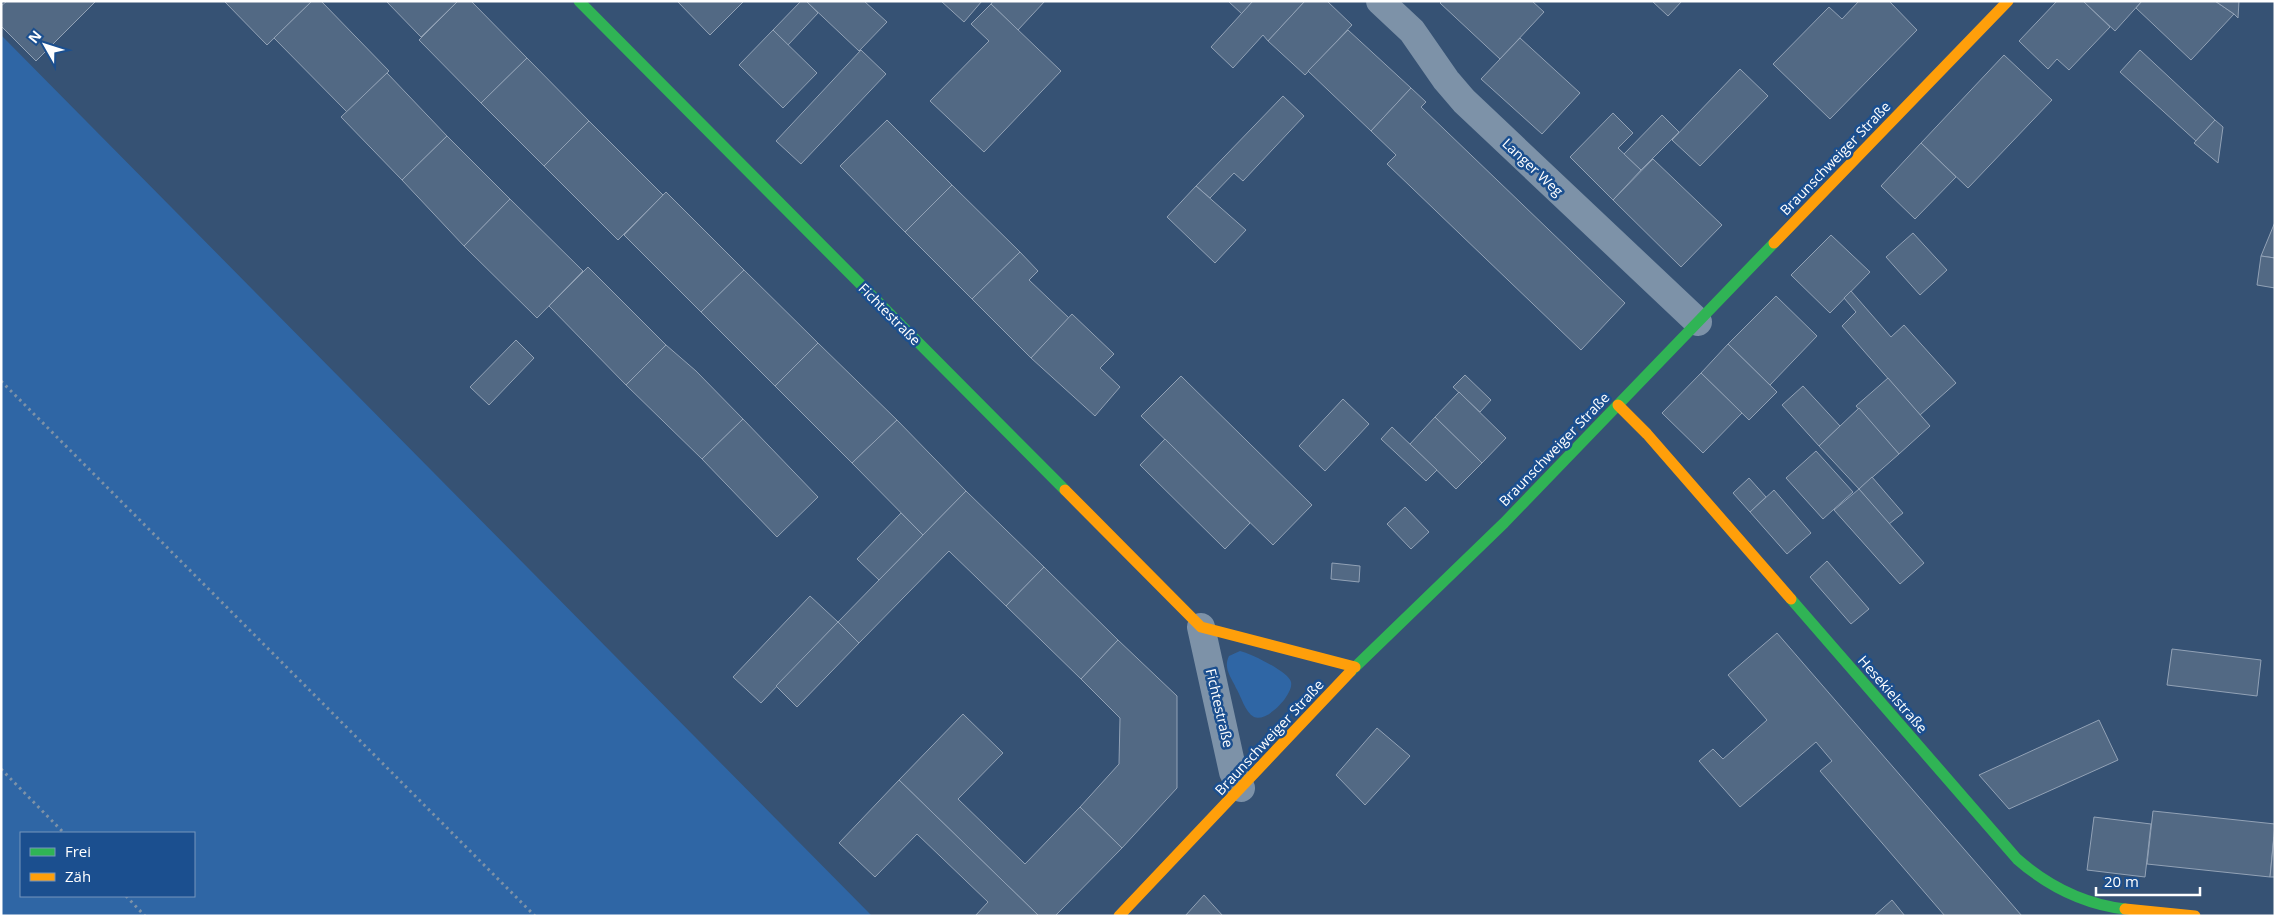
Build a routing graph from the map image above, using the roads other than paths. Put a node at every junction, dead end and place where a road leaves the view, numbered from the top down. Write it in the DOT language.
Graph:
graph roads {
  1 [pos="579,1"];
  2 [pos="1380,1"];
  3 [pos="2008,1"];
  4 [pos="1698,322"];
  5 [pos="1618,405"];
  6 [pos="1201,627"];
  7 [pos="1355,667"];
  8 [pos="1241,788"];
  9 [pos="2117,912"];
  10 [pos="1119,916"];
  11 [pos="2195,916"];
  1 -- 6 [label="street, Fichtestraße"];
  2 -- 4 [label="street, Langer Weg"];
  3 -- 4 [label="street, Braunschweiger Straße"];
  4 -- 5 [label="street, Braunschweiger Straße"];
  5 -- 7 [label="street, Braunschweiger Straße"];
  5 -- 9 [label="street, Hesekielstraße"];
  6 -- 7 [label="street"];
  6 -- 8 [label="street, Fichtestraße"];
  7 -- 8 [label="street, Braunschweiger Straße"];
  8 -- 10 [label="street, Braunschweiger Straße"];
  9 -- 11 [label="street, Hesekielstraße"];
}
